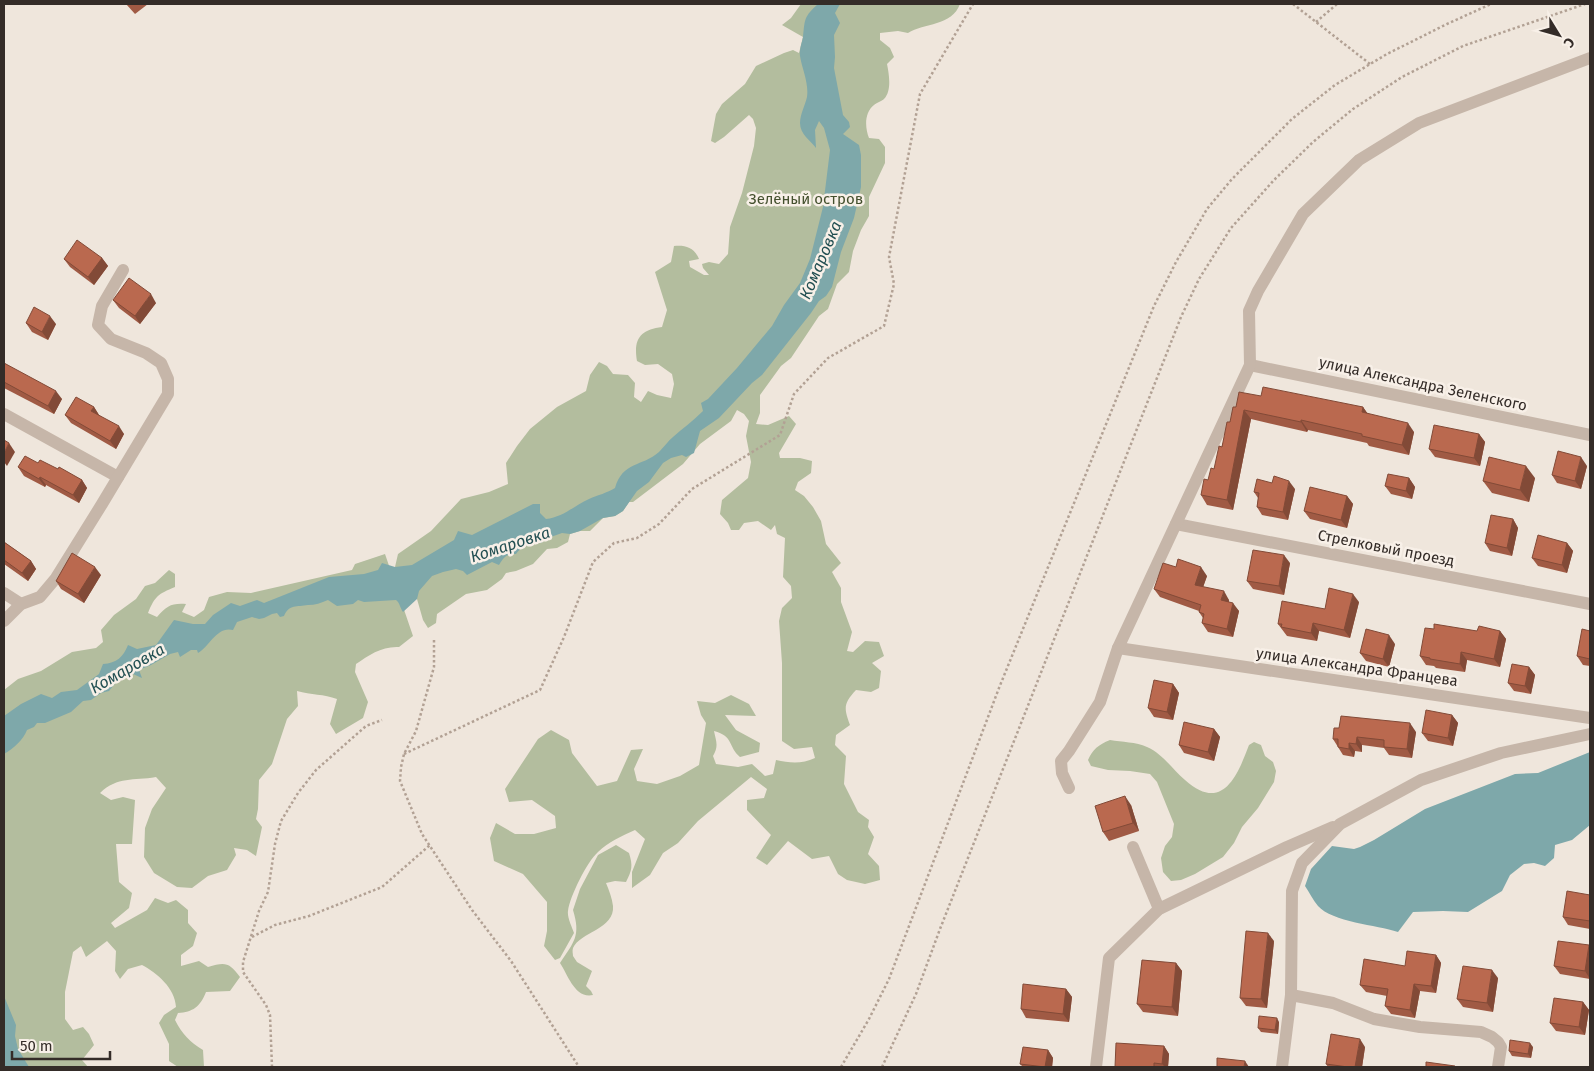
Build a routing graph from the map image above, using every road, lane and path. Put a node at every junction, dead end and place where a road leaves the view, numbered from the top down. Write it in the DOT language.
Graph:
graph roads {
  1 [pos="973,4"];
  2 [pos="1293,4"];
  3 [pos="1336,4"];
  4 [pos="1491,4"];
  5 [pos="1585,4"];
  6 [pos="1316,22"];
  7 [pos="1590,58"];
  8 [pos="1370,64"];
  9 [pos="122,270"];
  10 [pos="1250,365"];
  11 [pos="4,414"];
  12 [pos="1590,435"];
  13 [pos="118,477"];
  14 [pos="1176,524"];
  15 [pos="4,593"];
  16 [pos="20,604"];
  17 [pos="1590,604"];
  18 [pos="4,621"];
  19 [pos="434,640"];
  20 [pos="1118,648"];
  21 [pos="1590,718"];
  22 [pos="382,720"];
  23 [pos="1590,734"];
  24 [pos="404,754"];
  25 [pos="1069,788"];
  26 [pos="1340,824"];
  27 [pos="430,845"];
  28 [pos="1133,847"];
  29 [pos="1159,909"];
  30 [pos="252,937"];
  31 [pos="1291,995"];
  32 [pos="272,1067"];
  33 [pos="578,1067"];
  34 [pos="840,1067"];
  35 [pos="882,1067"];
  36 [pos="1096,1067"];
  37 [pos="1282,1067"];
  38 [pos="1498,1067"];
  1 -- 24 [label="path"];
  2 -- 6 [label="path"];
  3 -- 6 [label="path"];
  4 -- 8 [label="path"];
  5 -- 35 [label="path"];
  6 -- 8 [label="path"];
  7 -- 10 [label="street"];
  8 -- 34 [label="path"];
  9 -- 13 [label="street"];
  10 -- 12 [label="street, улица Александра Зеленского"];
  10 -- 14 [label="street"];
  11 -- 13 [label="street"];
  13 -- 16 [label="street"];
  14 -- 17 [label="street, Стрелковый проезд"];
  14 -- 20 [label="street"];
  15 -- 16 [label="street"];
  16 -- 18 [label="street"];
  19 -- 24 [label="path"];
  20 -- 21 [label="street, улица Александра Францева"];
  20 -- 25 [label="street"];
  22 -- 30 [label="path"];
  23 -- 26 [label="street"];
  24 -- 27 [label="path"];
  26 -- 29 [label="street"];
  26 -- 31 [label="street"];
  27 -- 30 [label="path"];
  27 -- 33 [label="path"];
  28 -- 29 [label="street"];
  29 -- 36 [label="street"];
  30 -- 32 [label="path"];
  31 -- 37 [label="street"];
  31 -- 38 [label="street"];
}
